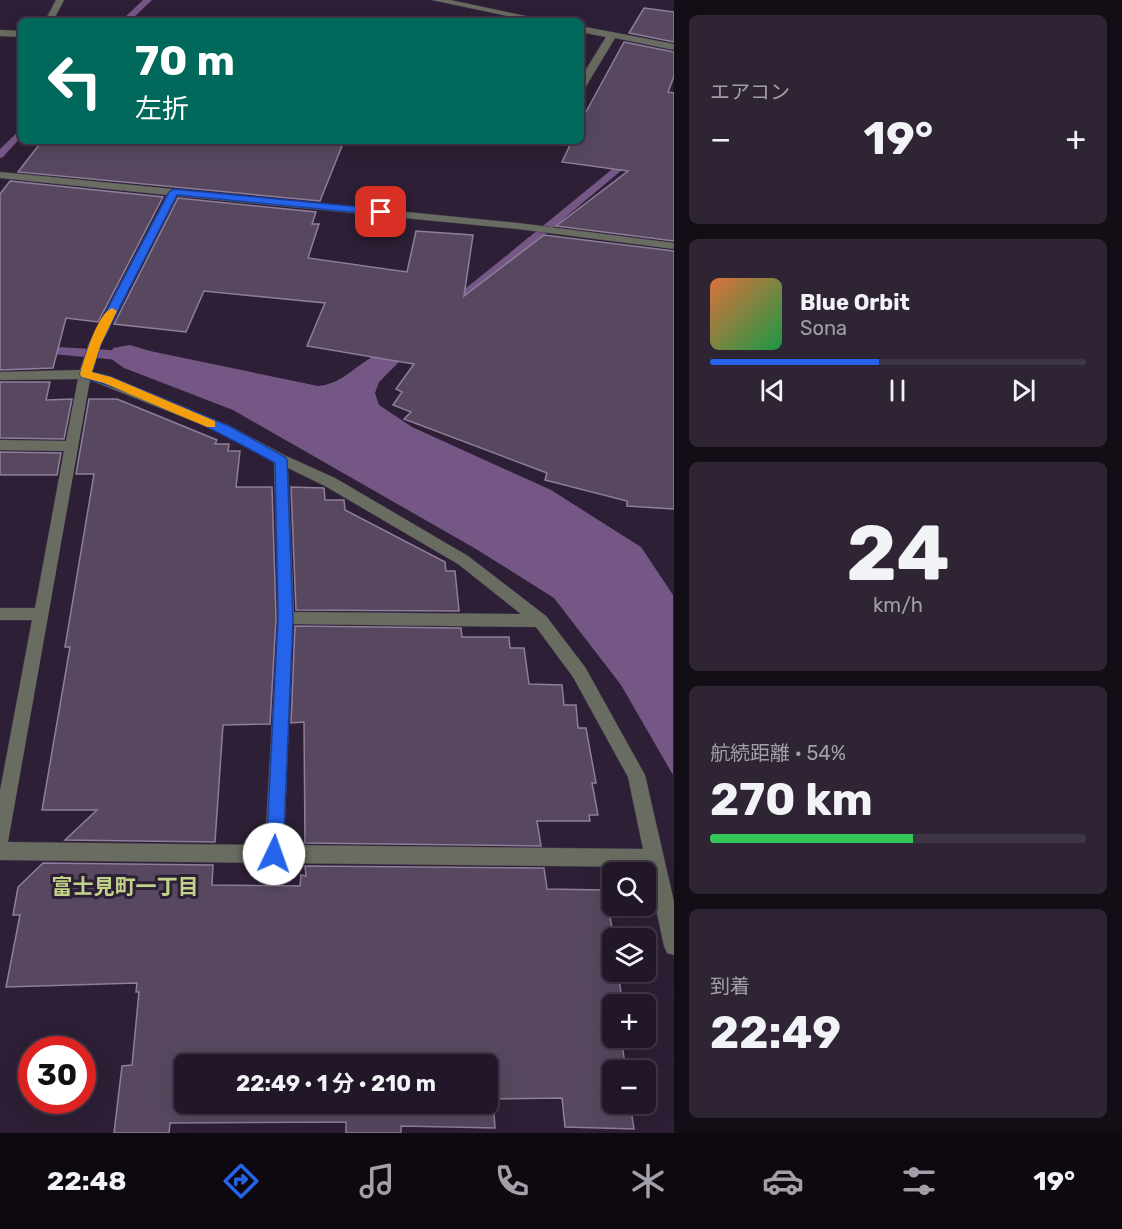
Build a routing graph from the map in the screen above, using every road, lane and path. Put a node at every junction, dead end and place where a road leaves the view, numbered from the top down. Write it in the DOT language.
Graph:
graph roads {
  1 [pos="60,0"];
  2 [pos="436,0"];
  3 [pos="51,18"];
  4 [pos="529,18"];
  5 [pos="584,29"];
  6 [pos="0,33"];
  7 [pos="18,34"];
  8 [pos="612,35"];
  9 [pos="674,47"];
  10 [pos="584,81"];
  11 [pos="0,175"];
  12 [pos="174,192"];
  13 [pos="674,246"];
  14 [pos="87,369"];
  15 [pos="0,376"];
  16 [pos="0,445"];
  17 [pos="73,446"];
  18 [pos="281,460"];
  19 [pos="0,614"];
  20 [pos="41,614"];
  21 [pos="285,618"];
  22 [pos="540,621"];
  23 [pos="0,839"];
  24 [pos="0,850"];
  25 [pos="274,854"];
  26 [pos="655,858"];
  27 [pos="674,946"];
  1 -- 3 [label="street"];
  2 -- 4 [label="street"];
  5 -- 8 [label="street"];
  6 -- 7 [label="street"];
  8 -- 9 [label="street"];
  8 -- 10 [label="street"];
  11 -- 12 [label="street"];
  12 -- 13 [label="street"];
  12 -- 14 [label="street"];
  14 -- 15 [label="street"];
  14 -- 17 [label="street"];
  14 -- 18 [label="street"];
  16 -- 17 [label="street"];
  17 -- 20 [label="street"];
  18 -- 21 [label="street"];
  18 -- 22 [label="street"];
  19 -- 20 [label="street"];
  20 -- 23 [label="street"];
  21 -- 22 [label="street"];
  21 -- 25 [label="street"];
  22 -- 26 [label="street"];
  24 -- 25 [label="street"];
  25 -- 26 [label="street"];
  26 -- 27 [label="street"];
}
